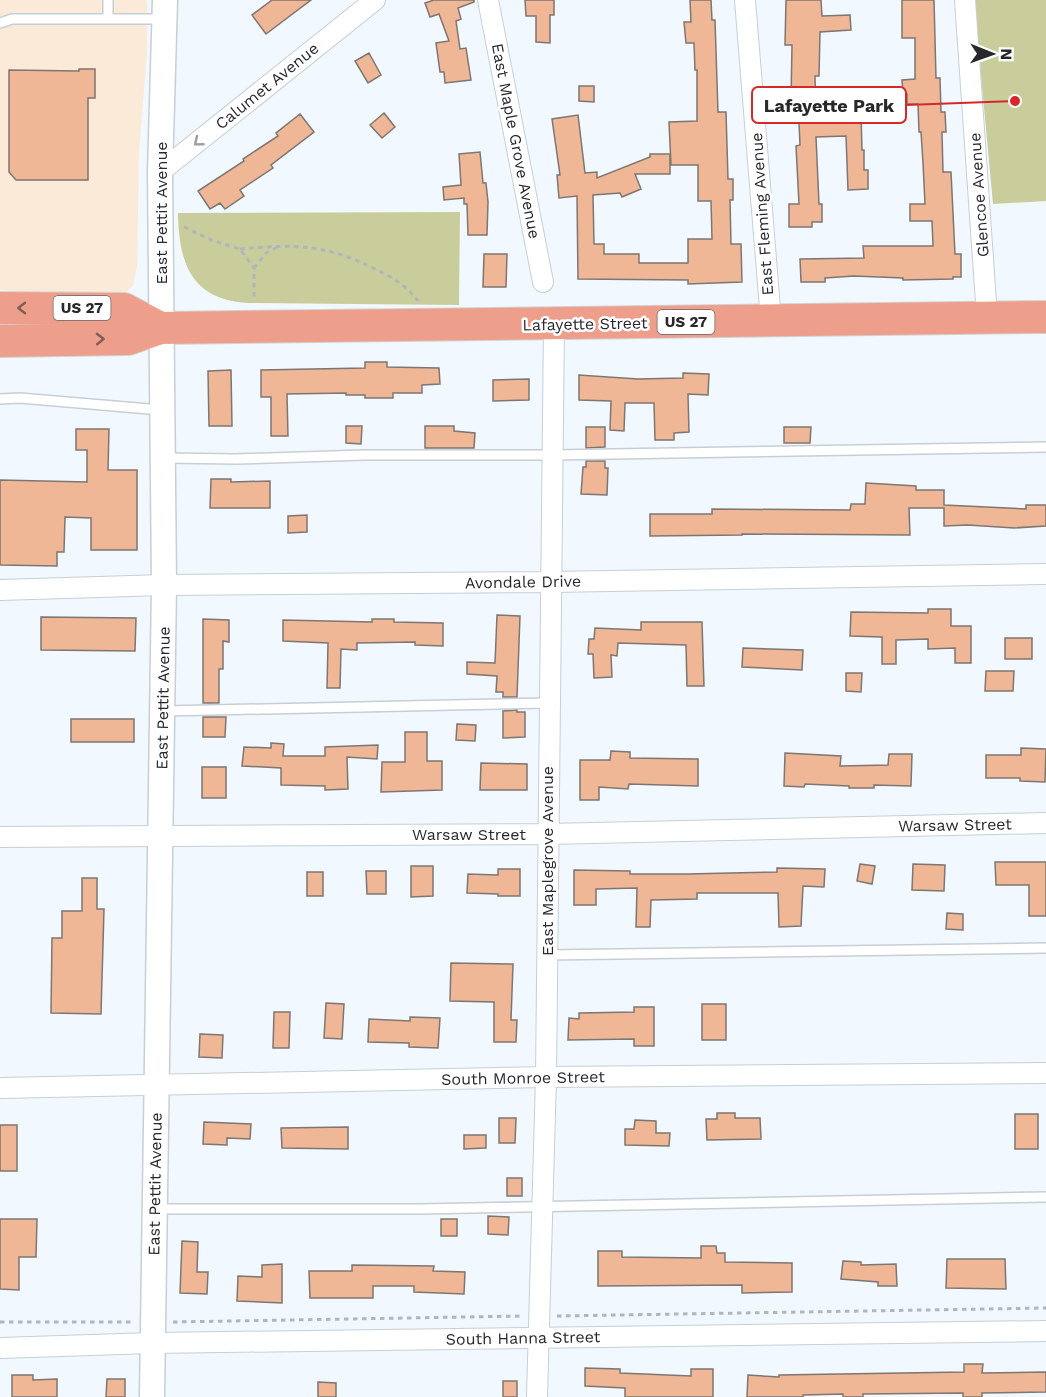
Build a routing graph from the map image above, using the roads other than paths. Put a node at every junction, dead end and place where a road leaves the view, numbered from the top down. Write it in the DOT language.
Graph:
graph roads {
  1 [pos="108,0"];
  2 [pos="375,0"];
  3 [pos="488,0"];
  4 [pos="746,0"];
  5 [pos="965,0"];
  6 [pos="165,9"];
  7 [pos="108,18"];
  8 [pos="0,23"];
  9 [pos="160,172"];
  10 [pos="543,282"];
  11 [pos="0,308"];
  12 [pos="987,317"];
  13 [pos="1046,317"];
  14 [pos="771,321"];
  15 [pos="554,324"];
  16 [pos="160,328"];
  17 [pos="0,341"];
  18 [pos="0,399"];
  19 [pos="161,410"];
  20 [pos="1046,447"];
  21 [pos="552,455"];
  22 [pos="162,458"];
  23 [pos="1046,574"];
  24 [pos="550,582"];
  25 [pos="164,585"];
  26 [pos="0,590"];
  27 [pos="549,703"];
  28 [pos="162,711"];
  29 [pos="1046,823"];
  30 [pos="547,834"];
  31 [pos="161,836"];
  32 [pos="0,837"];
  33 [pos="1046,948"];
  34 [pos="546,956"];
  35 [pos="1046,1073"];
  36 [pos="546,1077"];
  37 [pos="157,1086"];
  38 [pos="0,1088"];
  39 [pos="1046,1197"];
  40 [pos="542,1205"];
  41 [pos="155,1209"];
  42 [pos="1046,1331"];
  43 [pos="537,1338"];
  44 [pos="152,1343"];
  45 [pos="0,1347"];
  46 [pos="152,1397"];
  47 [pos="537,1397"];
  1 -- 7 [label="lane"];
  2 -- 9 [label="street, Calumet Avenue, one-way"];
  3 -- 10 [label="street, East Maple Grove Avenue"];
  4 -- 14 [label="street, East Fleming Avenue"];
  5 -- 12 [label="street, Glencoe Avenue"];
  6 -- 7 [label="lane"];
  6 -- 9 [label="street, East Pettit Avenue"];
  7 -- 8 [label="lane"];
  9 -- 16 [label="street, East Pettit Avenue"];
  16 -- 11 [label="highway, Lafayette Street / US 27, one-way"];
  12 -- 13 [label="highway, Lafayette Street / US 27"];
  12 -- 14 [label="highway, Lafayette Street / US 27"];
  14 -- 15 [label="highway, Lafayette Street / US 27"];
  15 -- 16 [label="highway, Lafayette Street / US 27"];
  15 -- 21 [label="street, East Maplegrove Avenue"];
  17 -- 16 [label="highway, Lafayette Street / US 27, one-way"];
  16 -- 19 [label="street, East Pettit Avenue"];
  18 -- 19 [label="lane"];
  19 -- 22 [label="street, East Pettit Avenue"];
  20 -- 21 [label="lane"];
  21 -- 22 [label="lane"];
  21 -- 24 [label="street, East Maplegrove Avenue"];
  22 -- 25 [label="street, East Pettit Avenue"];
  23 -- 24 [label="street, Avondale Drive"];
  24 -- 25 [label="street, Avondale Drive"];
  24 -- 27 [label="street, East Maplegrove Avenue"];
  25 -- 26 [label="street, Avondale Drive"];
  25 -- 28 [label="street, East Pettit Avenue"];
  27 -- 28 [label="lane"];
  27 -- 30 [label="street, East Maplegrove Avenue"];
  28 -- 31 [label="street, East Pettit Avenue"];
  29 -- 30 [label="street, Warsaw Street"];
  30 -- 31 [label="street, Warsaw Street"];
  30 -- 34 [label="street, East Maplegrove Avenue"];
  31 -- 32 [label="street, Warsaw Street"];
  31 -- 37 [label="street, East Pettit Avenue"];
  33 -- 34 [label="lane"];
  34 -- 36 [label="street, East Maplegrove Avenue"];
  35 -- 36 [label="street, South Monroe Street"];
  36 -- 37 [label="street, South Monroe Street"];
  36 -- 40 [label="street, East Maplegrove Avenue"];
  37 -- 38 [label="street, South Monroe Street"];
  37 -- 41 [label="street, East Pettit Avenue"];
  39 -- 40 [label="lane"];
  40 -- 41 [label="lane"];
  40 -- 43 [label="street, East Maplegrove Avenue"];
  41 -- 44 [label="street, East Pettit Avenue"];
  42 -- 43 [label="street, South Hanna Street"];
  43 -- 44 [label="street, South Hanna Street"];
  43 -- 47 [label="street, East Maplegrove Avenue"];
  44 -- 45 [label="street, South Hanna Street"];
  44 -- 46 [label="street, East Pettit Avenue"];
}
